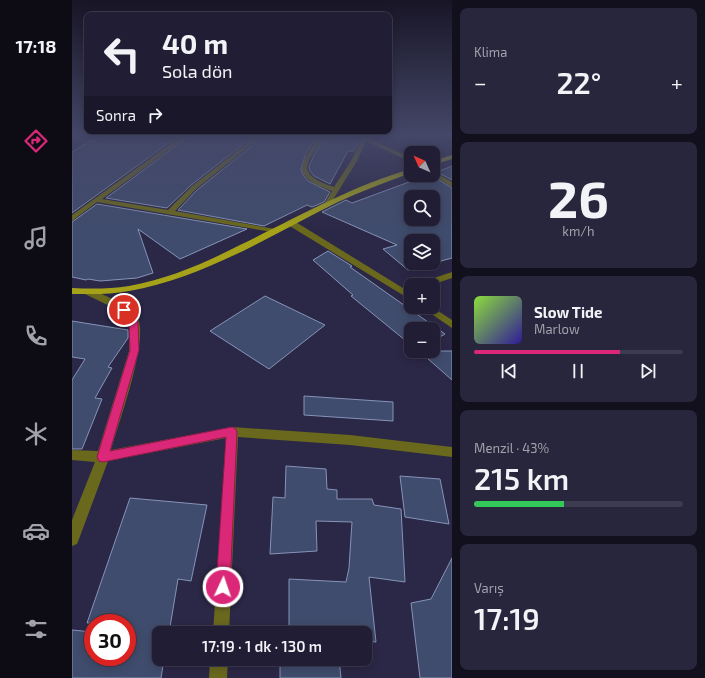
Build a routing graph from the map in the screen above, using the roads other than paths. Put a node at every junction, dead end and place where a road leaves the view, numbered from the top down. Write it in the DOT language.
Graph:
graph roads {
  1 [pos="144,166"];
  2 [pos="223,166"];
  3 [pos="304,166"];
  4 [pos="351,166"];
  5 [pos="404,173"];
  6 [pos="440,177"];
  7 [pos="452,185"];
  8 [pos="336,190"];
  9 [pos="96,200"];
  10 [pos="326,206"];
  11 [pos="170,212"];
  12 [pos="72,219"];
  13 [pos="291,223"];
  14 [pos="275,231"];
  15 [pos="452,275"];
  16 [pos="440,279"];
  17 [pos="404,288"];
  18 [pos="72,291"];
  19 [pos="88,292"];
  20 [pos="436,314"];
  21 [pos="452,325"];
  22 [pos="232,432"];
  23 [pos="452,452"];
  24 [pos="72,456"];
  25 [pos="103,457"];
  26 [pos="72,539"];
  27 [pos="221,626"];
  28 [pos="219,666"];
  29 [pos="218,678"];
  1 -- 9 [label="street"];
  2 -- 11 [label="street"];
  3 -- 8 [label="street"];
  4 -- 8 [label="street"];
  5 -- 10 [label="main road"];
  6 -- 7 [label="street"];
  8 -- 10 [label="street"];
  9 -- 11 [label="street"];
  9 -- 12 [label="street"];
  10 -- 13 [label="main road"];
  11 -- 14 [label="street"];
  13 -- 14 [label="main road"];
  13 -- 17 [label="street"];
  14 -- 19 [label="main road"];
  15 -- 16 [label="street"];
  18 -- 19 [label="main road"];
  19 -- 25 [label="street"];
  20 -- 21 [label="street"];
  22 -- 23 [label="street"];
  22 -- 25 [label="street"];
  22 -- 27 [label="street"];
  24 -- 25 [label="street"];
  25 -- 26 [label="street"];
  28 -- 29 [label="street"];
}
